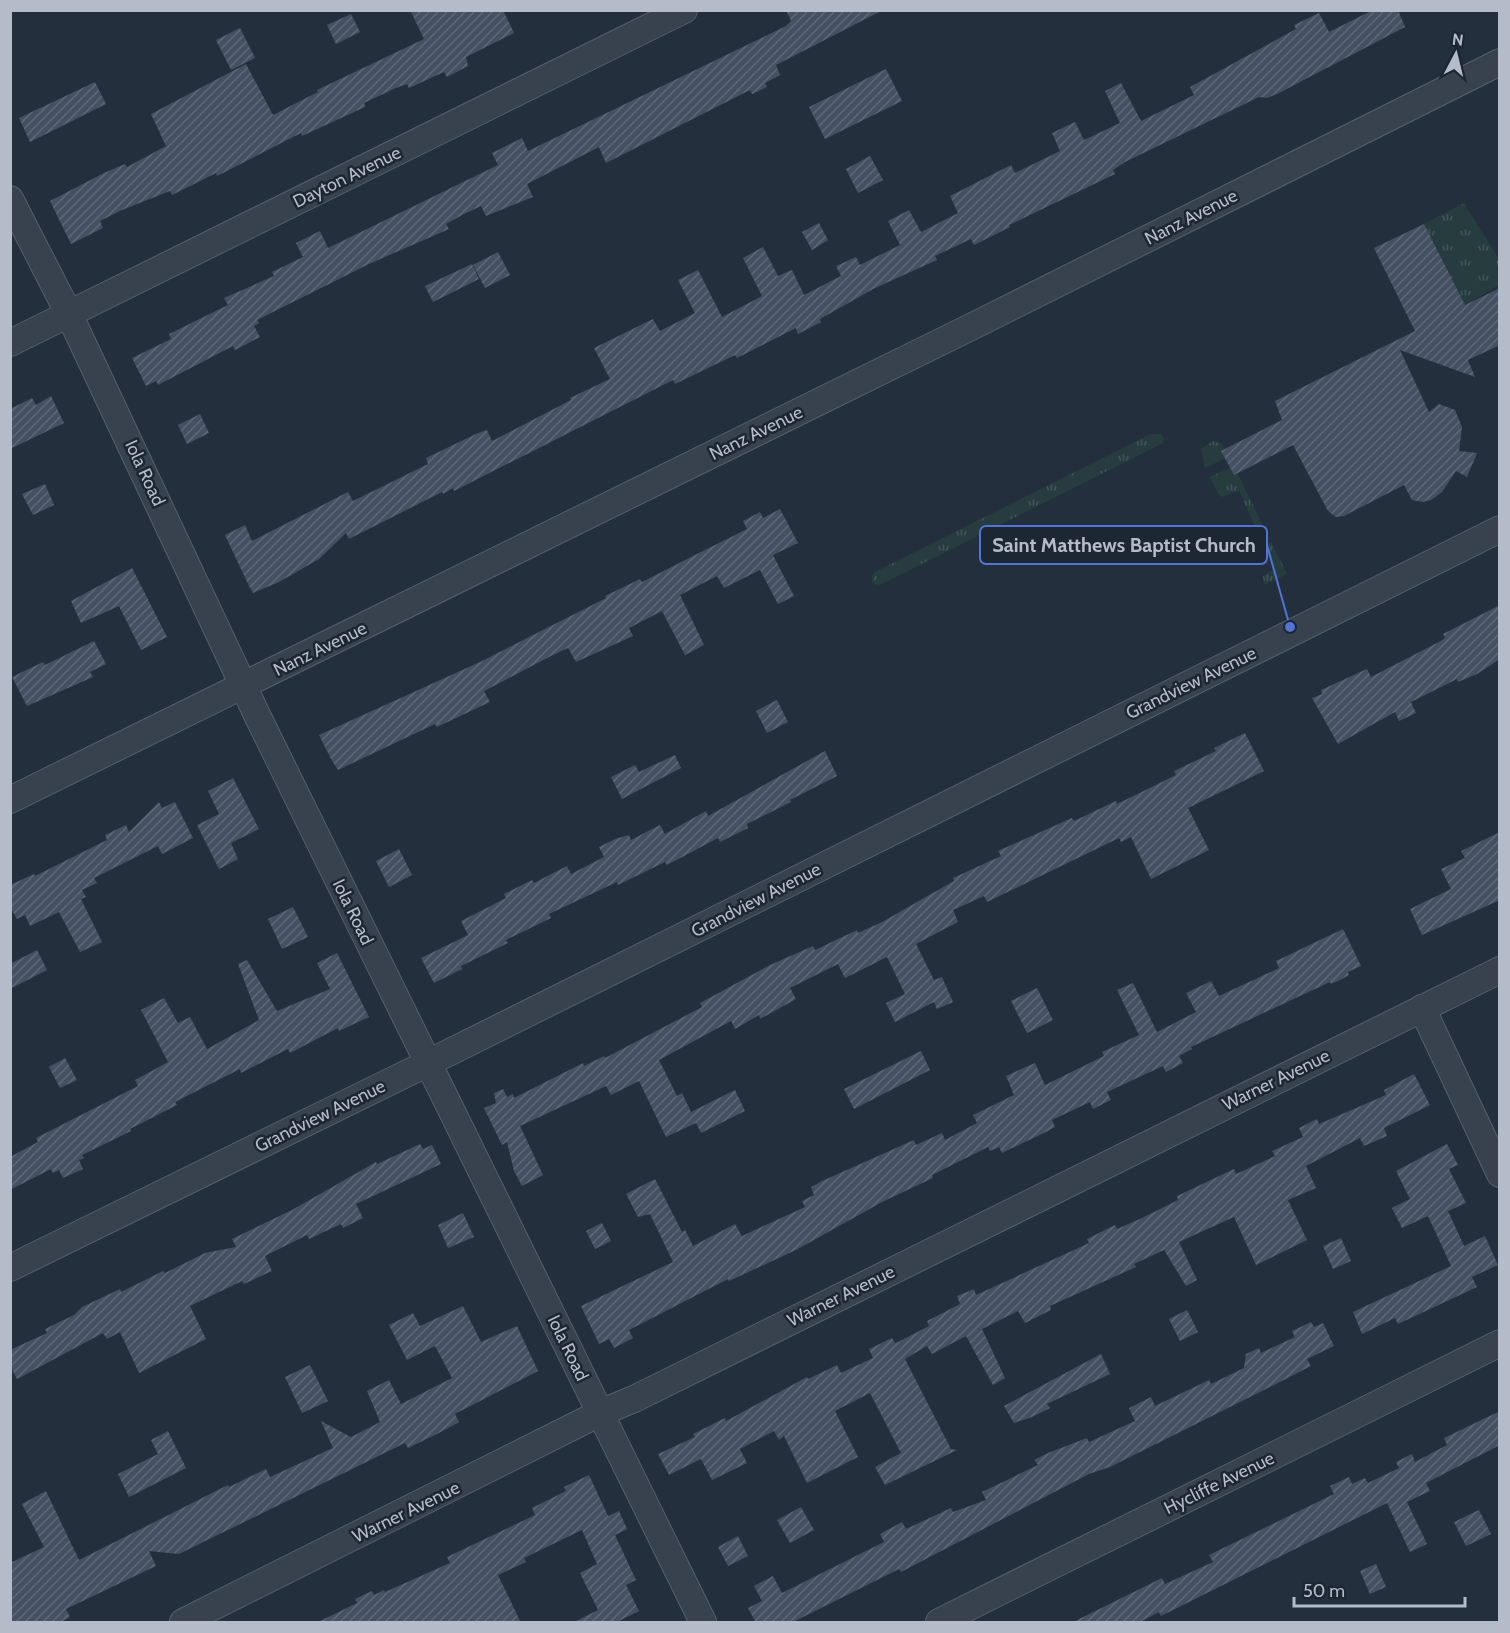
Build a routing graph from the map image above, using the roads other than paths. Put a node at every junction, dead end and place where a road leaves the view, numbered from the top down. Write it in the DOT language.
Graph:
graph roads {
  1 [pos="684,10"];
  2 [pos="1500,62"];
  3 [pos="10,199"];
  4 [pos="69,314"];
  5 [pos="10,343"];
  6 [pos="1500,529"];
  7 [pos="244,686"];
  8 [pos="10,800"];
  9 [pos="1500,970"];
  10 [pos="1422,1008"];
  11 [pos="428,1063"];
  12 [pos="1500,1174"];
  13 [pos="10,1268"];
  14 [pos="1500,1343"];
  15 [pos="600,1413"];
  16 [pos="183,1623"];
  17 [pos="703,1623"];
  18 [pos="939,1623"];
  1 -- 4 [label="street, Dayton Avenue"];
  2 -- 7 [label="street, Nanz Avenue"];
  3 -- 4 [label="street, Iola Road"];
  4 -- 5 [label="street, Dayton Avenue"];
  4 -- 7 [label="street, Iola Road"];
  6 -- 11 [label="street, Grandview Avenue"];
  7 -- 8 [label="street, Nanz Avenue"];
  7 -- 11 [label="street, Iola Road"];
  9 -- 10 [label="street, Warner Avenue"];
  10 -- 12 [label="street"];
  10 -- 15 [label="street, Warner Avenue"];
  11 -- 13 [label="street, Grandview Avenue"];
  11 -- 15 [label="street, Iola Road"];
  14 -- 18 [label="street, Hycliffe Avenue"];
  15 -- 16 [label="street, Warner Avenue"];
  15 -- 17 [label="street, Iola Road"];
}
